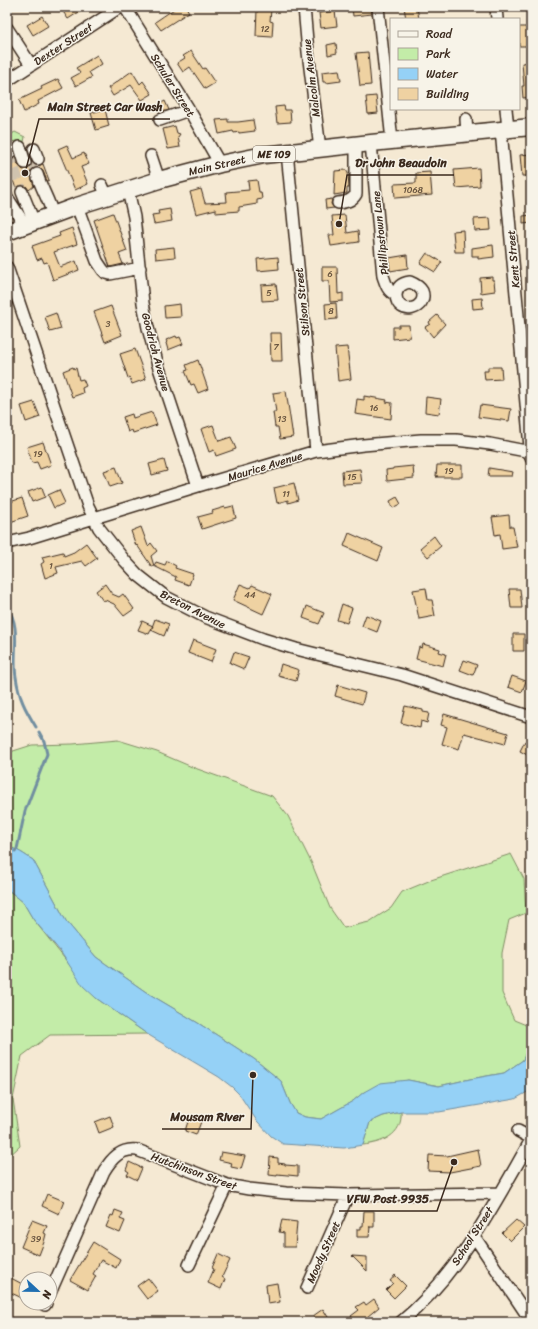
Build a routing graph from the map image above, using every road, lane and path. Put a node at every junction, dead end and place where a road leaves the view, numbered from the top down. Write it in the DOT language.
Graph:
graph roads {
  1 [pos="120,7"];
  2 [pos="125,7"];
  3 [pos="304,7"];
  4 [pos="378,7"];
  5 [pos="496,7"];
  6 [pos="497,18"];
  7 [pos="7,28"];
  8 [pos="31,65"];
  9 [pos="7,81"];
  10 [pos="389,101"];
  11 [pos="189,110"];
  12 [pos="506,110"];
  13 [pos="160,120"];
  14 [pos="531,127"];
  15 [pos="504,130"];
  16 [pos="392,140"];
  17 [pos="364,143"];
  18 [pos="320,149"];
  19 [pos="287,152"];
  20 [pos="151,156"];
  21 [pos="220,164"];
  22 [pos="36,174"];
  23 [pos="159,180"];
  24 [pos="128,190"];
  25 [pos="22,192"];
  26 [pos="7,197"];
  27 [pos="338,203"];
  28 [pos="51,205"];
  29 [pos="77,206"];
  30 [pos="30,219"];
  31 [pos="7,232"];
  32 [pos="7,267"];
  33 [pos="140,268"];
  34 [pos="396,295"];
  35 [pos="316,451"];
  36 [pos="531,454"];
  37 [pos="198,486"];
  38 [pos="94,518"];
  39 [pos="7,543"];
  40 [pos="531,717"];
  41 [pos="518,1131"];
  42 [pos="531,1139"];
  43 [pos="227,1185"];
  44 [pos="500,1193"];
  45 [pos="348,1195"];
  46 [pos="474,1236"];
  47 [pos="189,1265"];
  48 [pos="58,1275"];
  49 [pos="307,1288"];
  50 [pos="531,1321"];
  51 [pos="401,1322"];
  1 -- 8 [label="street, Dexter Street"];
  2 -- 11 [label="street, Schuler Street"];
  3 -- 18 [label="street, Malcolm Avenue"];
  4 -- 10 [label="street"];
  5 -- 6 [label="street"];
  7 -- 8 [label="street"];
  8 -- 9 [label="street, Dexter Street"];
  10 -- 16 [label="street"];
  11 -- 13 [label="street"];
  11 -- 21 [label="street, Schuler Street"];
  12 -- 15 [label="street, Kent Street"];
  14 -- 15 [label="highway, Main Street / ME 109"];
  15 -- 16 [label="highway, Main Street / ME 109"];
  15 -- 36 [label="street, Kent Street"];
  16 -- 17 [label="highway, Main Street / ME 109"];
  17 -- 18 [label="highway, Main Street / ME 109"];
  17 -- 27 [label="street"];
  17 -- 34 [label="street, Phillipstown Lane"];
  18 -- 19 [label="highway, Main Street / ME 109"];
  19 -- 21 [label="highway, Main Street / ME 109"];
  19 -- 35 [label="street, Stilson Street"];
  20 -- 23 [label="street"];
  21 -- 23 [label="highway, Main Street / ME 109"];
  22 -- 28 [label="street"];
  23 -- 24 [label="highway, Main Street / ME 109"];
  24 -- 29 [label="highway, Main Street / ME 109"];
  24 -- 33 [label="street, Goodrich Avenue"];
  25 -- 30 [label="street"];
  26 -- 30 [label="street"];
  28 -- 29 [label="highway, Main Street / ME 109"];
  28 -- 30 [label="highway, Main Street / ME 109"];
  29 -- 33 [label="street"];
  30 -- 31 [label="highway, Main Street / ME 109"];
  32 -- 38 [label="street, Breton Avenue"];
  33 -- 37 [label="street, Goodrich Avenue"];
  35 -- 36 [label="street, Maurice Avenue"];
  35 -- 37 [label="street, Maurice Avenue"];
  37 -- 38 [label="street, Maurice Avenue"];
  38 -- 39 [label="street, Maurice Avenue"];
  38 -- 40 [label="street, Breton Avenue"];
  41 -- 42 [label="street"];
  42 -- 44 [label="street, School Street"];
  43 -- 45 [label="street, Hutchinson Street"];
  43 -- 47 [label="street"];
  43 -- 48 [label="street, Hutchinson Street"];
  44 -- 45 [label="street, Hutchinson Street"];
  44 -- 46 [label="street, School Street"];
  45 -- 49 [label="street, Moody Street"];
  46 -- 50 [label="street"];
  46 -- 51 [label="street, School Street"];
}
